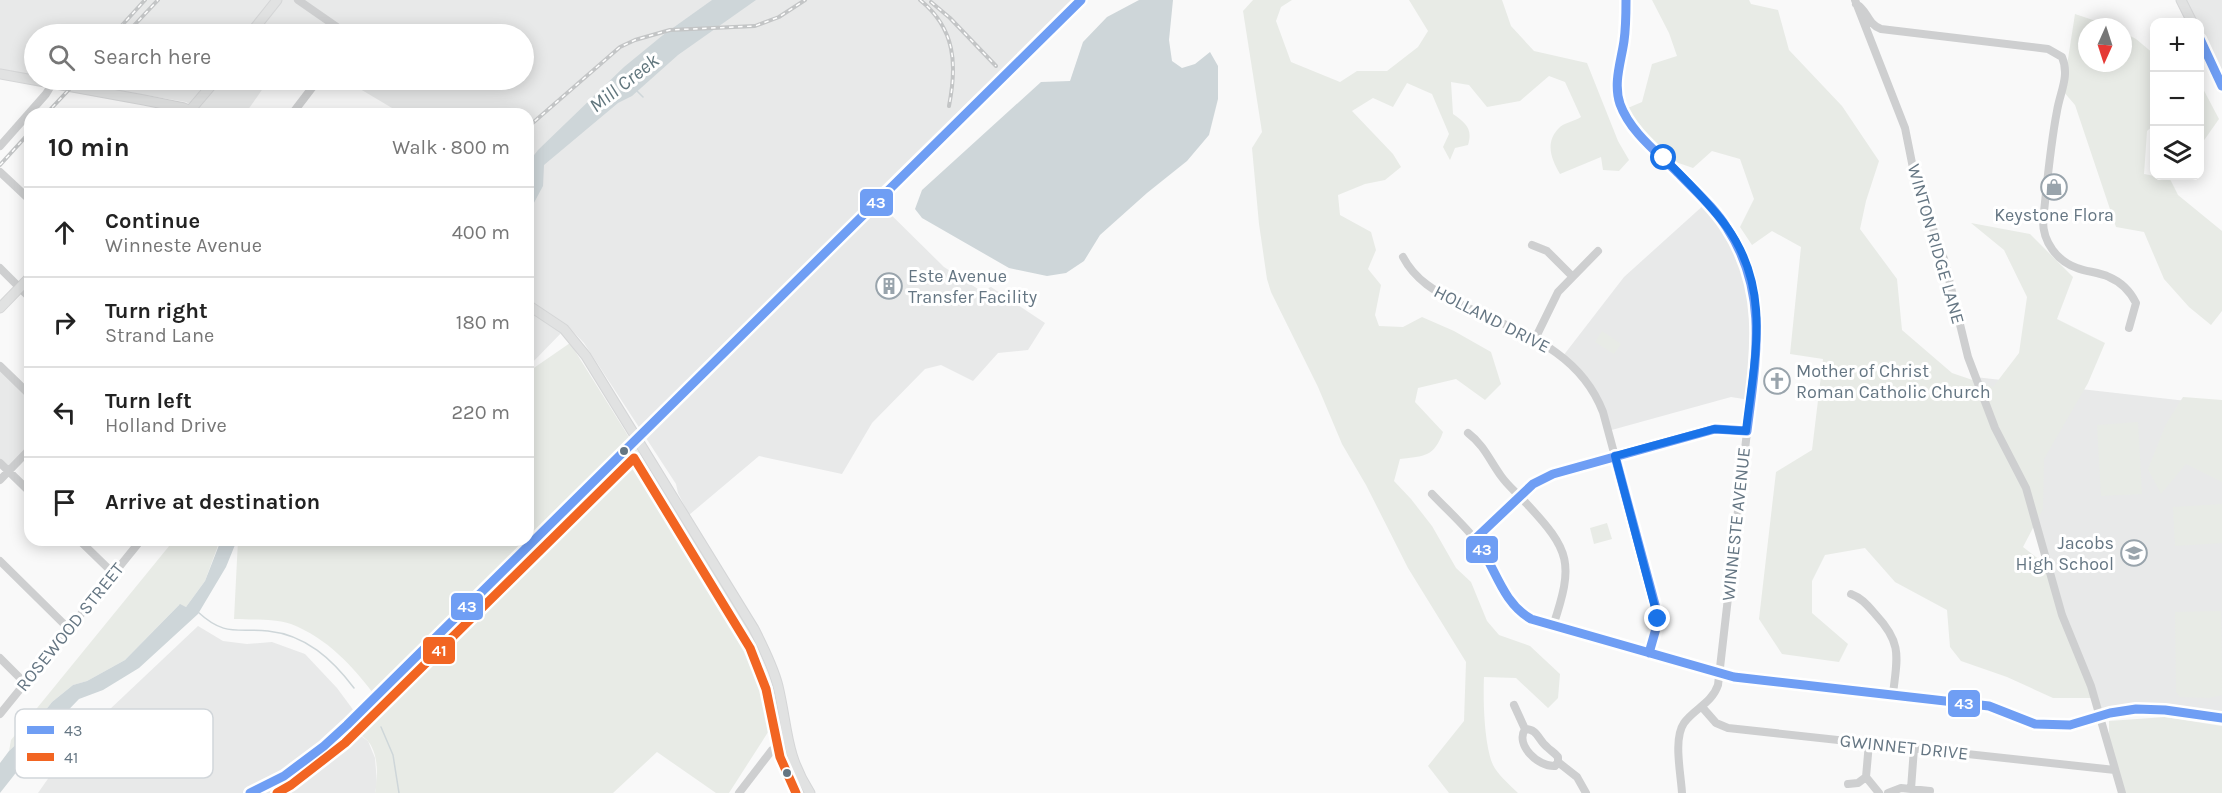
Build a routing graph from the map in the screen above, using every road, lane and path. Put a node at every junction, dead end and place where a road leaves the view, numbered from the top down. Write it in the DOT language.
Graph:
graph roads {
  1 [pos="277,0"];
  2 [pos="298,0"];
  3 [pos="1081,0"];
  4 [pos="1626,0"];
  5 [pos="2181,0"];
  6 [pos="1855,2"];
  7 [pos="2190,18"];
  8 [pos="258,24"];
  9 [pos="333,24"];
  10 [pos="2204,49"];
  11 [pos="0,74"];
  12 [pos="24,79"];
  13 [pos="2222,86"];
  14 [pos="48,90"];
  15 [pos="81,90"];
  16 [pos="209,90"];
  17 [pos="310,90"];
  18 [pos="34,108"];
  19 [pos="168,108"];
  20 [pos="196,108"];
  21 [pos="297,108"];
  22 [pos="24,119"];
  23 [pos="0,146"];
  24 [pos="0,172"];
  25 [pos="24,194"];
  26 [pos="1532,245"];
  27 [pos="1598,251"];
  28 [pos="1403,257"];
  29 [pos="0,268"];
  30 [pos="1572,276"];
  31 [pos="24,284"];
  32 [pos="20,288"];
  33 [pos="24,292"];
  34 [pos="0,308"];
  35 [pos="534,309"];
  36 [pos="2129,328"];
  37 [pos="1535,339"];
  38 [pos="0,366"];
  39 [pos="24,389"];
  40 [pos="1746,431"];
  41 [pos="1468,433"];
  42 [pos="636,439"];
  43 [pos="24,456"];
  44 [pos="1615,456"];
  45 [pos="0,464"];
  46 [pos="9,472"];
  47 [pos="0,480"];
  48 [pos="24,486"];
  49 [pos="1432,494"];
  50 [pos="1519,496"];
  51 [pos="1475,539"];
  52 [pos="534,540"];
  53 [pos="85,546"];
  54 [pos="136,546"];
  55 [pos="528,546"];
  56 [pos="0,561"];
  57 [pos="114,574"];
  58 [pos="1851,594"];
  59 [pos="1552,626"];
  60 [pos="69,629"];
  61 [pos="1649,653"];
  62 [pos="0,658"];
  63 [pos="1719,673"];
  64 [pos="25,683"];
  65 [pos="1893,694"];
  66 [pos="1514,705"];
  67 [pos="1702,707"];
  68 [pos="0,714"];
  69 [pos="2099,717"];
  70 [pos="2222,718"];
  71 [pos="1525,729"];
  72 [pos="1869,743"];
  73 [pos="788,745"];
  74 [pos="1914,748"];
  75 [pos="1558,762"];
  76 [pos="2115,770"];
  77 [pos="1866,777"];
  78 [pos="1848,784"];
  79 [pos="1911,789"];
  80 [pos="1930,791"];
  81 [pos="250,793"];
  82 [pos="739,793"];
  83 [pos="810,793"];
  84 [pos="1586,793"];
  85 [pos="1682,793"];
  86 [pos="1879,793"];
  87 [pos="1888,793"];
  88 [pos="2122,793"];
  1 -- 8 [label="main road"];
  2 -- 9 [label="street"];
  3 -- 42 [label="street"];
  4 -- 40 [label="street, WINNESTE AVENUE"];
  5 -- 7 [label="main road"];
  6 -- 36 [label="street"];
  6 -- 69 [label="street, WINTON RIDGE LANE"];
  10 -- 13 [label="main road"];
  11 -- 12 [label="main road"];
  14 -- 18 [label="street"];
  15 -- 19 [label="main road"];
  16 -- 20 [label="main road"];
  17 -- 21 [label="street"];
  22 -- 23 [label="street"];
  24 -- 25 [label="street"];
  26 -- 30 [label="street"];
  27 -- 30 [label="street"];
  28 -- 37 [label="street, HOLLAND DRIVE"];
  29 -- 32 [label="street"];
  30 -- 37 [label="street"];
  31 -- 32 [label="main road"];
  32 -- 33 [label="street"];
  32 -- 34 [label="main road"];
  35 -- 42 [label="main road"];
  37 -- 44 [label="street, HOLLAND DRIVE"];
  38 -- 39 [label="street"];
  40 -- 44 [label="street"];
  40 -- 63 [label="street, WINNESTE AVENUE"];
  41 -- 50 [label="street"];
  42 -- 52 [label="street"];
  42 -- 73 [label="main road"];
  43 -- 46 [label="street"];
  44 -- 50 [label="street"];
  44 -- 61 [label="street, HOLLAND DRIVE"];
  45 -- 46 [label="street"];
  46 -- 47 [label="street"];
  46 -- 48 [label="street"];
  49 -- 51 [label="street"];
  50 -- 51 [label="street"];
  50 -- 59 [label="street"];
  51 -- 59 [label="street"];
  53 -- 57 [label="street"];
  54 -- 57 [label="street, ROSEWOOD STREET"];
  55 -- 81 [label="street"];
  56 -- 60 [label="street"];
  57 -- 60 [label="street, ROSEWOOD STREET"];
  58 -- 65 [label="street"];
  59 -- 61 [label="street"];
  60 -- 64 [label="street, ROSEWOOD STREET"];
  61 -- 63 [label="street"];
  62 -- 64 [label="street"];
  63 -- 65 [label="street"];
  63 -- 67 [label="street, WINNESTE AVENUE"];
  64 -- 68 [label="street, ROSEWOOD STREET"];
  65 -- 69 [label="street"];
  66 -- 71 [label="street"];
  67 -- 72 [label="street, GWINNET DRIVE"];
  67 -- 85 [label="street, WINNESTE AVENUE"];
  69 -- 70 [label="street"];
  69 -- 76 [label="street, WINTON RIDGE LANE"];
  71 -- 75 [label="street"];
  71 -- 75 [label="street"];
  72 -- 74 [label="street, GWINNET DRIVE"];
  72 -- 77 [label="street"];
  73 -- 82 [label="street"];
  73 -- 83 [label="main road"];
  74 -- 76 [label="street, GWINNET DRIVE"];
  74 -- 79 [label="street"];
  75 -- 84 [label="street"];
  76 -- 88 [label="street, WINTON RIDGE LANE"];
  77 -- 78 [label="street"];
  77 -- 86 [label="street"];
  79 -- 80 [label="street"];
  79 -- 87 [label="street"];
}
